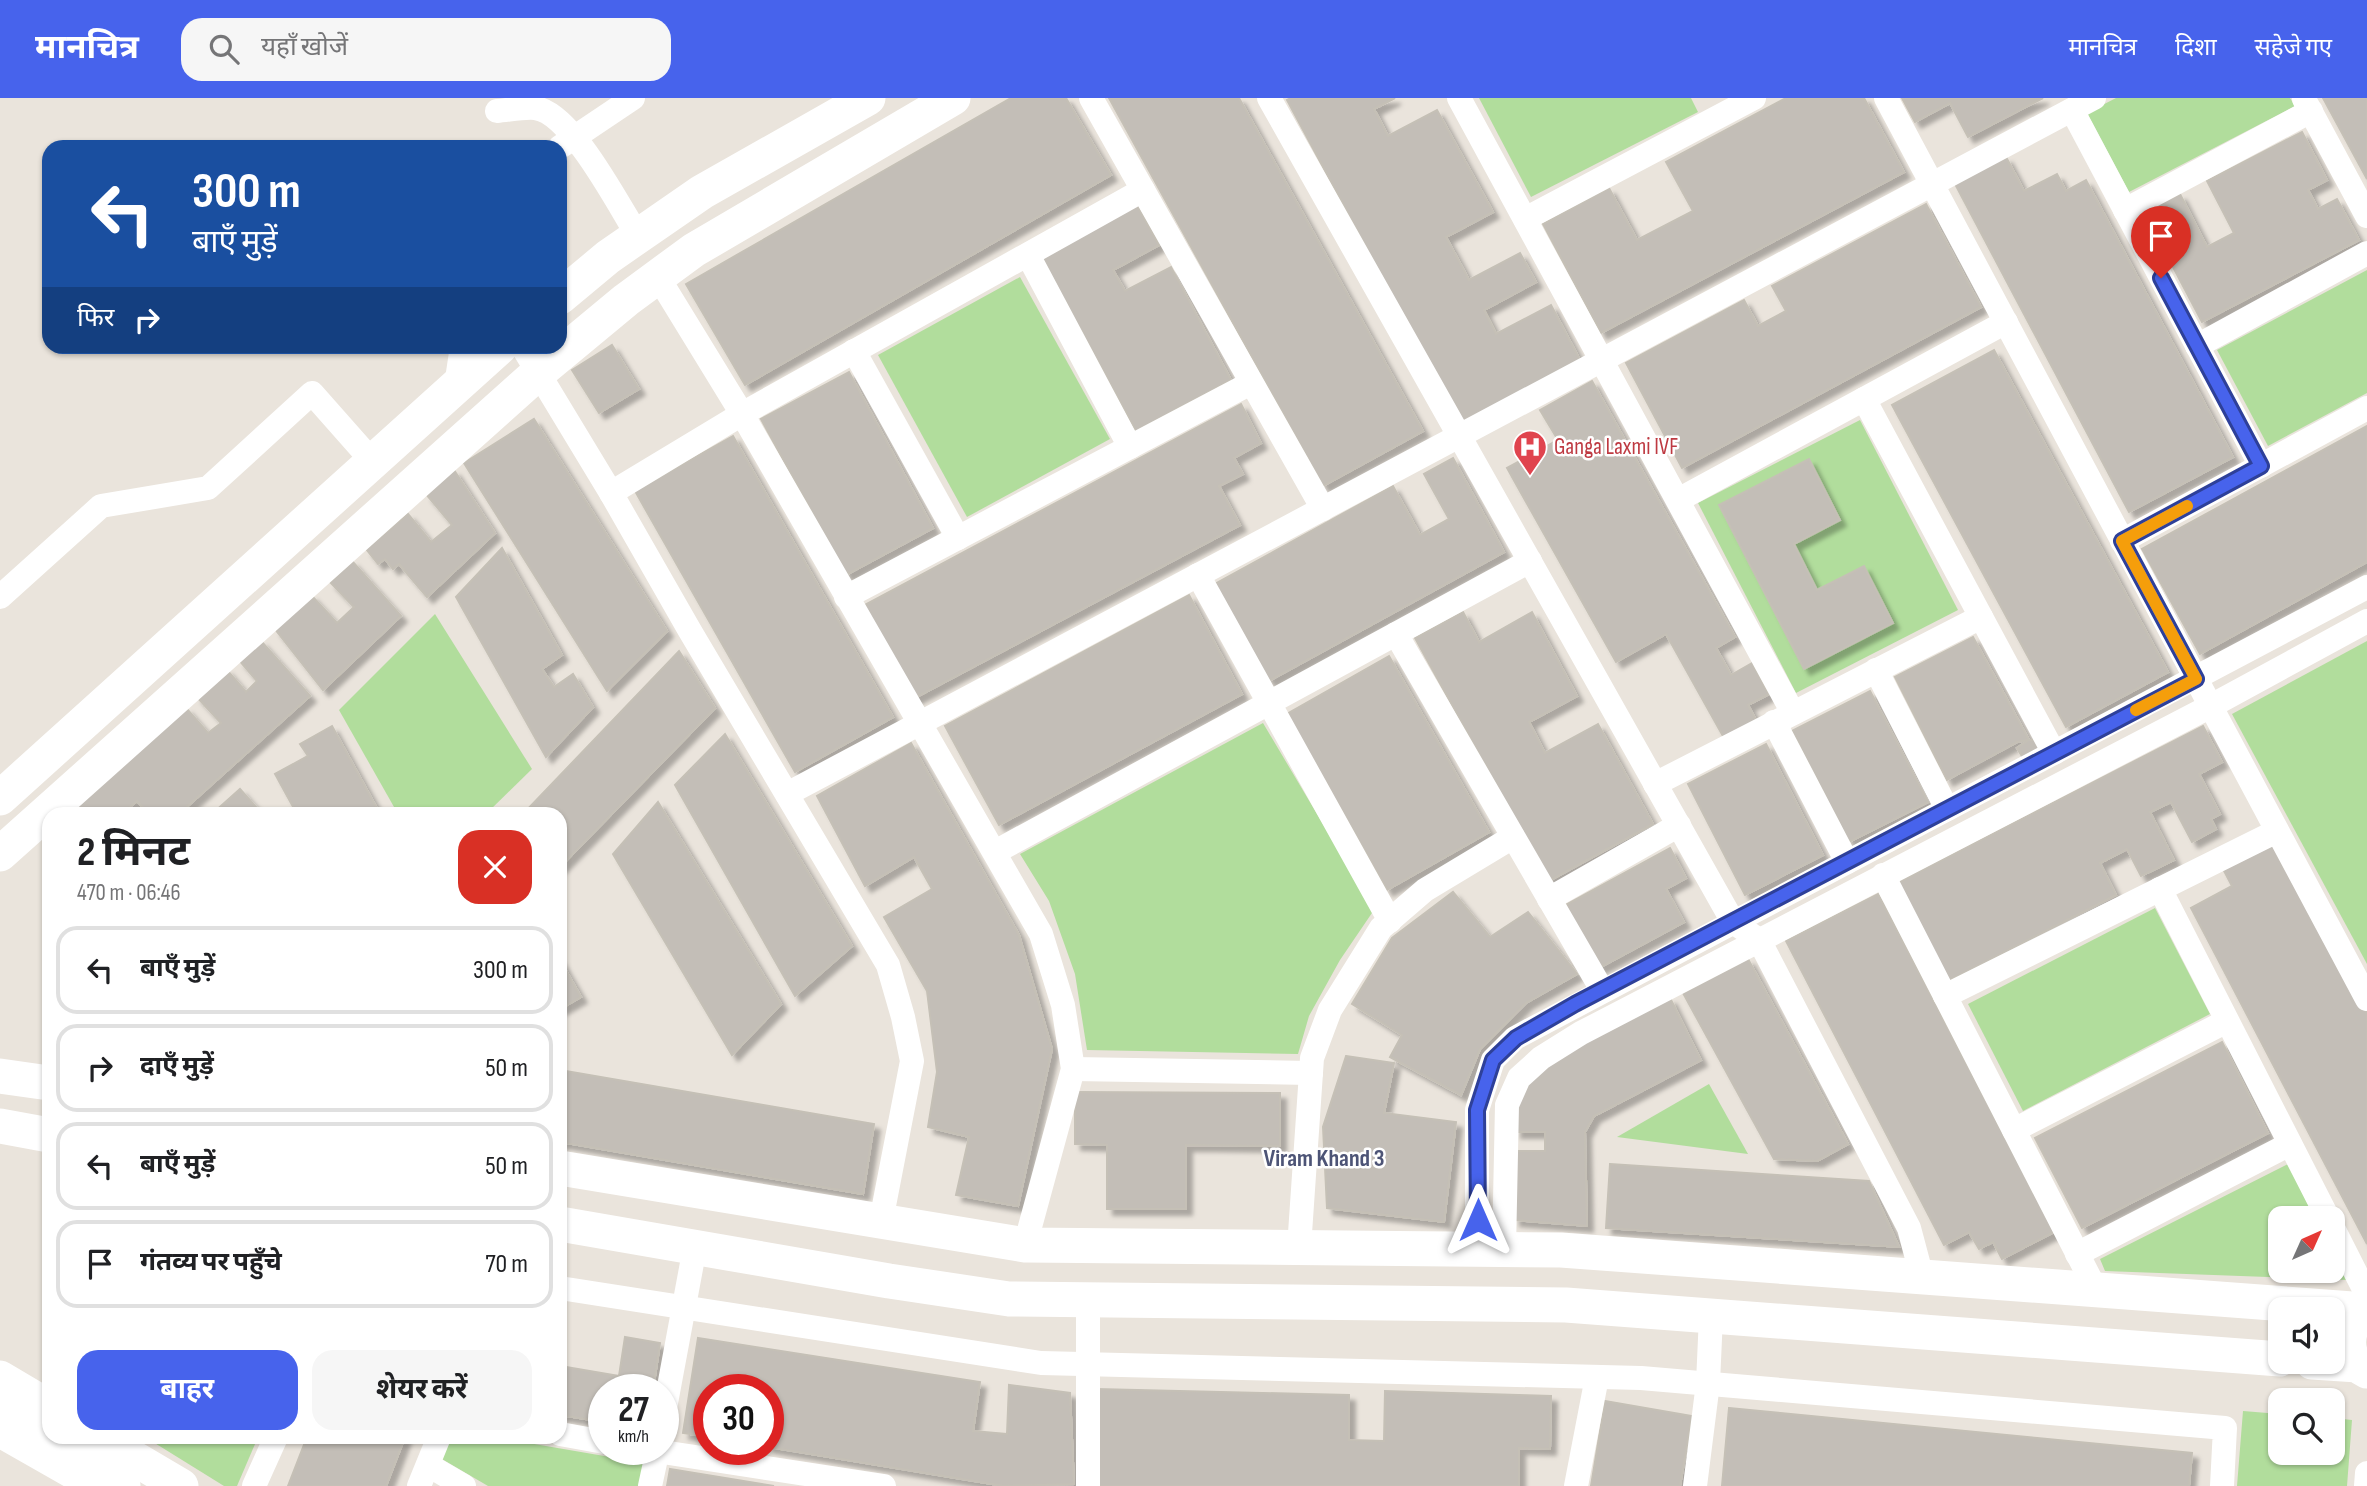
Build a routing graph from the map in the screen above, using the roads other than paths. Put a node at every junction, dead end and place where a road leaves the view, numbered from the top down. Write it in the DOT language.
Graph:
graph roads {
  1 [pos="633,98"];
  2 [pos="868,98"];
  3 [pos="953,98"];
  4 [pos="1091,98"];
  5 [pos="1269,98"];
  6 [pos="1459,98"];
  7 [pos="1754,98"];
  8 [pos="1886,98"];
  9 [pos="2094,98"];
  10 [pos="2307,104"];
  11 [pos="1715,107"];
  12 [pos="2072,110"];
  13 [pos="497,111"];
  14 [pos="567,140"];
  15 [pos="568,142"];
  16 [pos="1931,183"];
  17 [pos="1143,190"];
  18 [pos="2126,210"];
  19 [pos="2367,216"];
  20 [pos="1525,219"];
  21 [pos="638,236"];
  22 [pos="2367,253"];
  23 [pos="1028,255"];
  24 [pos="658,277"];
  25 [pos="567,291"];
  26 [pos="2006,322"];
  27 [pos="567,337"];
  28 [pos="2197,346"];
  29 [pos="854,351"];
  30 [pos="461,354"];
  31 [pos="492,354"];
  32 [pos="530,360"];
  33 [pos="1602,360"];
  34 [pos="1251,383"];
  35 [pos="456,386"];
  36 [pos="1864,399"];
  37 [pos="2367,408"];
  38 [pos="742,414"];
  39 [pos="1460,437"];
  40 [pos="1130,447"];
  41 [pos="373,461"];
  42 [pos="2261,466"];
  43 [pos="611,493"];
  44 [pos="1678,500"];
  45 [pos="1323,509"];
  46 [pos="958,538"];
  47 [pos="2122,541"];
  48 [pos="1530,561"];
  49 [pos="1198,575"];
  50 [pos="2367,587"];
  51 [pos="0,597"];
  52 [pos="846,597"];
  53 [pos="1981,617"];
  54 [pos="2367,621"];
  55 [pos="1396,634"];
  56 [pos="1876,670"];
  57 [pos="2196,679"];
  58 [pos="1269,703"];
  59 [pos="2211,706"];
  60 [pos="1784,717"];
  61 [pos="920,723"];
  62 [pos="2054,753"];
  63 [pos="1655,784"];
  64 [pos="786,794"];
  65 [pos="0,798"];
  66 [pos="50,807"];
  67 [pos="1947,809"];
  68 [pos="42,815"];
  69 [pos="1679,825"];
  70 [pos="2277,831"];
  71 [pos="1513,837"];
  72 [pos="995,852"];
  73 [pos="0,854"];
  74 [pos="1847,862"];
  75 [pos="1883,876"];
  76 [pos="2160,889"];
  77 [pos="1549,899"];
  78 [pos="1390,921"];
  79 [pos="1733,922"];
  80 [pos="1759,940"];
  81 [pos="1602,990"];
  82 [pos="1945,996"];
  83 [pos="2367,999"];
  84 [pos="2227,1021"];
  85 [pos="1073,1069"];
  86 [pos="1311,1073"];
  87 [pos="0,1076"];
  88 [pos="42,1082"];
  89 [pos="0,1126"];
  90 [pos="2014,1130"];
  91 [pos="42,1135"];
  92 [pos="2290,1144"];
  93 [pos="567,1169"];
  94 [pos="2322,1206"];
  95 [pos="881,1221"];
  96 [pos="567,1225"];
  97 [pos="1025,1245"];
  98 [pos="695,1247"];
  99 [pos="1299,1248"];
  100 [pos="1490,1249"];
  101 [pos="2345,1252"];
  102 [pos="2077,1254"];
  103 [pos="1922,1277"];
  104 [pos="567,1289"];
  105 [pos="2095,1290"];
  106 [pos="2367,1295"];
  107 [pos="1088,1300"];
  108 [pos="685,1308"];
  109 [pos="2367,1310"];
  110 [pos="1711,1316"];
  111 [pos="2268,1358"];
  112 [pos="1087,1364"];
  113 [pos="2362,1368"];
  114 [pos="672,1374"];
  115 [pos="1597,1377"];
  116 [pos="0,1378"];
  117 [pos="1708,1383"];
  118 [pos="42,1403"];
  119 [pos="0,1413"];
  120 [pos="567,1435"];
  121 [pos="0,1436"];
  122 [pos="42,1438"];
  123 [pos="588,1439"];
  124 [pos="52,1444"];
  125 [pos="110,1444"];
  126 [pos="273,1444"];
  127 [pos="436,1444"];
  128 [pos="679,1454"];
  129 [pos="651,1465"];
  130 [pos="2367,1473"];
  131 [pos="424,1476"];
  132 [pos="88,1486"];
  133 [pos="122,1486"];
  134 [pos="181,1486"];
  135 [pos="254,1486"];
  136 [pos="464,1486"];
  137 [pos="650,1486"];
  138 [pos="884,1486"];
  139 [pos="1088,1486"];
  140 [pos="1576,1486"];
  141 [pos="1695,1486"];
  142 [pos="2222,1486"];
  143 [pos="2366,1486"];
  1 -- 15 [label="street"];
  2 -- 21 [label="street"];
  3 -- 24 [label="street"];
  4 -- 17 [label="street"];
  5 -- 39 [label="street"];
  6 -- 20 [label="street"];
  7 -- 11 [label="street"];
  8 -- 16 [label="street"];
  9 -- 12 [label="street"];
  10 -- 18 [label="street"];
  10 -- 19 [label="street"];
  11 -- 20 [label="street"];
  12 -- 16 [label="street"];
  12 -- 18 [label="street"];
  13 -- 14 [label="street"];
  15 -- 21 [label="street"];
  16 -- 26 [label="street"];
  16 -- 33 [label="street"];
  17 -- 23 [label="street"];
  17 -- 34 [label="street"];
  18 -- 28 [label="street"];
  20 -- 33 [label="street"];
  21 -- 25 [label="street"];
  22 -- 28 [label="street"];
  23 -- 29 [label="street"];
  23 -- 40 [label="street"];
  24 -- 27 [label="street"];
  24 -- 38 [label="street"];
  26 -- 36 [label="street"];
  26 -- 47 [label="street"];
  28 -- 42 [label="street"];
  29 -- 38 [label="street"];
  29 -- 46 [label="street"];
  30 -- 35 [label="street"];
  31 -- 35 [label="street"];
  32 -- 43 [label="street"];
  32 -- 66 [label="street"];
  33 -- 39 [label="street"];
  33 -- 44 [label="street"];
  34 -- 40 [label="street"];
  34 -- 45 [label="street"];
  35 -- 41 [label="street"];
  36 -- 44 [label="street"];
  36 -- 53 [label="street"];
  37 -- 42 [label="street"];
  38 -- 43 [label="street"];
  38 -- 52 [label="street"];
  39 -- 45 [label="street"];
  39 -- 48 [label="street"];
  40 -- 46 [label="street"];
  41 -- 51 [label="street"];
  41 -- 65 [label="street"];
  42 -- 47 [label="street"];
  43 -- 64 [label="street"];
  44 -- 60 [label="street"];
  45 -- 49 [label="street"];
  46 -- 52 [label="street"];
  47 -- 57 [label="street"];
  48 -- 55 [label="street"];
  48 -- 63 [label="street"];
  49 -- 58 [label="street"];
  49 -- 61 [label="street"];
  50 -- 57 [label="street"];
  52 -- 61 [label="street"];
  53 -- 56 [label="street"];
  53 -- 62 [label="street"];
  54 -- 59 [label="street"];
  55 -- 58 [label="street"];
  55 -- 71 [label="street"];
  56 -- 60 [label="street"];
  56 -- 67 [label="street"];
  57 -- 59 [label="street"];
  57 -- 62 [label="street"];
  58 -- 72 [label="street"];
  58 -- 78 [label="street"];
  59 -- 70 [label="street"];
  59 -- 75 [label="street"];
  60 -- 63 [label="street"];
  60 -- 74 [label="street"];
  61 -- 64 [label="street"];
  61 -- 72 [label="street"];
  62 -- 67 [label="street"];
  63 -- 69 [label="street"];
  64 -- 95 [label="street"];
  67 -- 74 [label="street"];
  68 -- 73 [label="street"];
  69 -- 77 [label="street"];
  69 -- 79 [label="street"];
  70 -- 76 [label="street"];
  70 -- 83 [label="street"];
  71 -- 77 [label="street"];
  71 -- 78 [label="street"];
  72 -- 85 [label="street"];
  74 -- 79 [label="street"];
  75 -- 80 [label="street"];
  75 -- 82 [label="street"];
  76 -- 82 [label="street"];
  76 -- 84 [label="street"];
  77 -- 81 [label="street"];
  78 -- 86 [label="street"];
  79 -- 80 [label="street"];
  79 -- 81 [label="street"];
  80 -- 100 [label="street"];
  80 -- 103 [label="street"];
  81 -- 100 [label="street"];
  82 -- 90 [label="street"];
  84 -- 90 [label="street"];
  84 -- 92 [label="street"];
  85 -- 86 [label="street"];
  85 -- 97 [label="street"];
  86 -- 99 [label="street"];
  87 -- 88 [label="street"];
  89 -- 91 [label="street"];
  90 -- 102 [label="street"];
  92 -- 94 [label="street"];
  92 -- 102 [label="street"];
  93 -- 95 [label="street"];
  95 -- 97 [label="street"];
  96 -- 98 [label="street"];
  97 -- 99 [label="street"];
  98 -- 107 [label="street"];
  98 -- 108 [label="street"];
  99 -- 100 [label="street"];
  100 -- 103 [label="street"];
  101 -- 106 [label="street"];
  102 -- 105 [label="street"];
  103 -- 105 [label="street"];
  104 -- 108 [label="street"];
  105 -- 109 [label="street"];
  107 -- 110 [label="street"];
  107 -- 112 [label="street"];
  108 -- 112 [label="street"];
  108 -- 114 [label="street"];
  109 -- 113 [label="street"];
  110 -- 111 [label="street"];
  110 -- 117 [label="street"];
  112 -- 115 [label="street"];
  112 -- 139 [label="street"];
  115 -- 117 [label="street"];
  115 -- 140 [label="street"];
  116 -- 118 [label="street"];
  117 -- 141 [label="street"];
  117 -- 142 [label="street"];
  119 -- 122 [label="street"];
  120 -- 123 [label="street"];
  121 -- 132 [label="street"];
  124 -- 133 [label="street"];
  125 -- 134 [label="street"];
  126 -- 135 [label="street"];
  127 -- 131 [label="street"];
  128 -- 138 [label="street"];
  129 -- 137 [label="street"];
  130 -- 143 [label="street"];
  131 -- 136 [label="street"];
}
